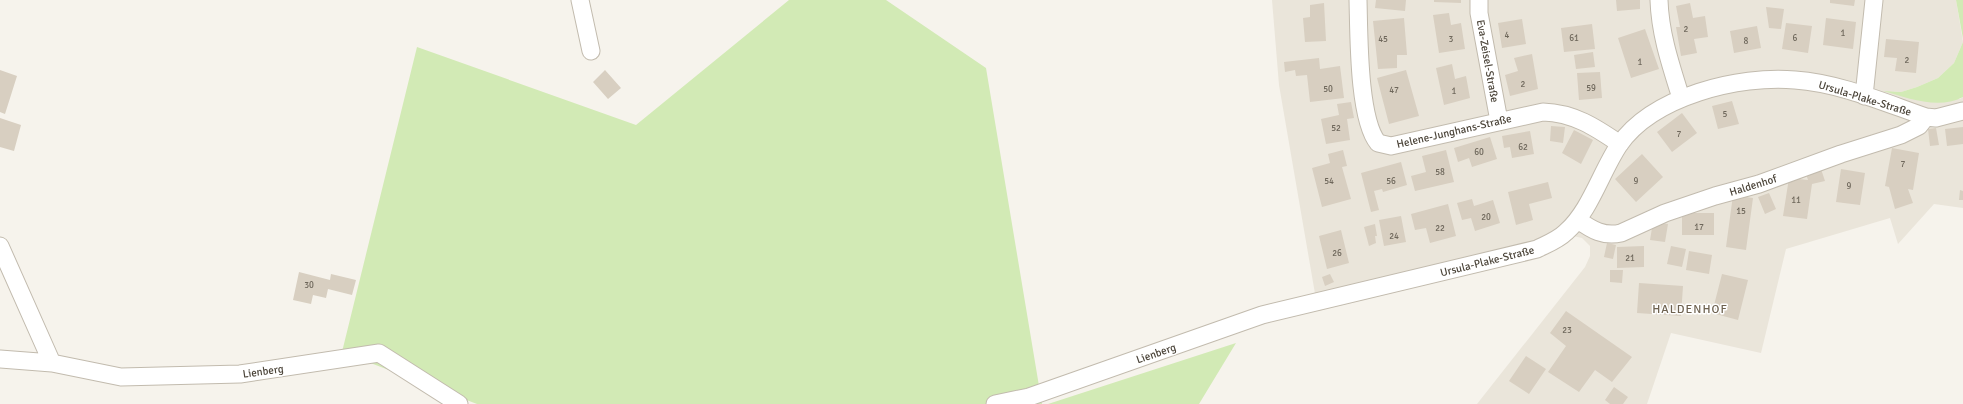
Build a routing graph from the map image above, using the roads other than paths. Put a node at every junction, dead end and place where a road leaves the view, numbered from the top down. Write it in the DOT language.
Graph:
graph roads {
  1 [pos="580,0"];
  2 [pos="1358,0"];
  3 [pos="1479,0"];
  4 [pos="1659,0"];
  5 [pos="1874,0"];
  6 [pos="591,51"];
  7 [pos="1864,96"];
  8 [pos="1681,98"];
  9 [pos="1963,111"];
  10 [pos="1926,117"];
  11 [pos="1499,121"];
  12 [pos="1620,144"];
  13 [pos="1578,220"];
  14 [pos="0,246"];
  15 [pos="1318,303"];
  16 [pos="0,359"];
  17 [pos="52,363"];
  18 [pos="459,404"];
  19 [pos="995,404"];
  1 -- 6 [label="street"];
  2 -- 11 [label="street, Helene-Junghans-Straße"];
  3 -- 11 [label="street, Eva-Zeisel-Straße"];
  4 -- 8 [label="street"];
  5 -- 7 [label="street"];
  7 -- 8 [label="street, Ursula-Plake-Straße"];
  7 -- 10 [label="street, Ursula-Plake-Straße"];
  8 -- 12 [label="street, Ursula-Plake-Straße"];
  9 -- 10 [label="street, Ursula-Plake-Straße"];
  10 -- 13 [label="street, Haldenhof"];
  11 -- 12 [label="street, Helene-Junghans-Straße"];
  12 -- 13 [label="street, Ursula-Plake-Straße"];
  13 -- 15 [label="street, Ursula-Plake-Straße"];
  14 -- 17 [label="street"];
  15 -- 19 [label="street, Lienberg"];
  16 -- 17 [label="street, Lienberg"];
  17 -- 18 [label="street, Lienberg"];
}
